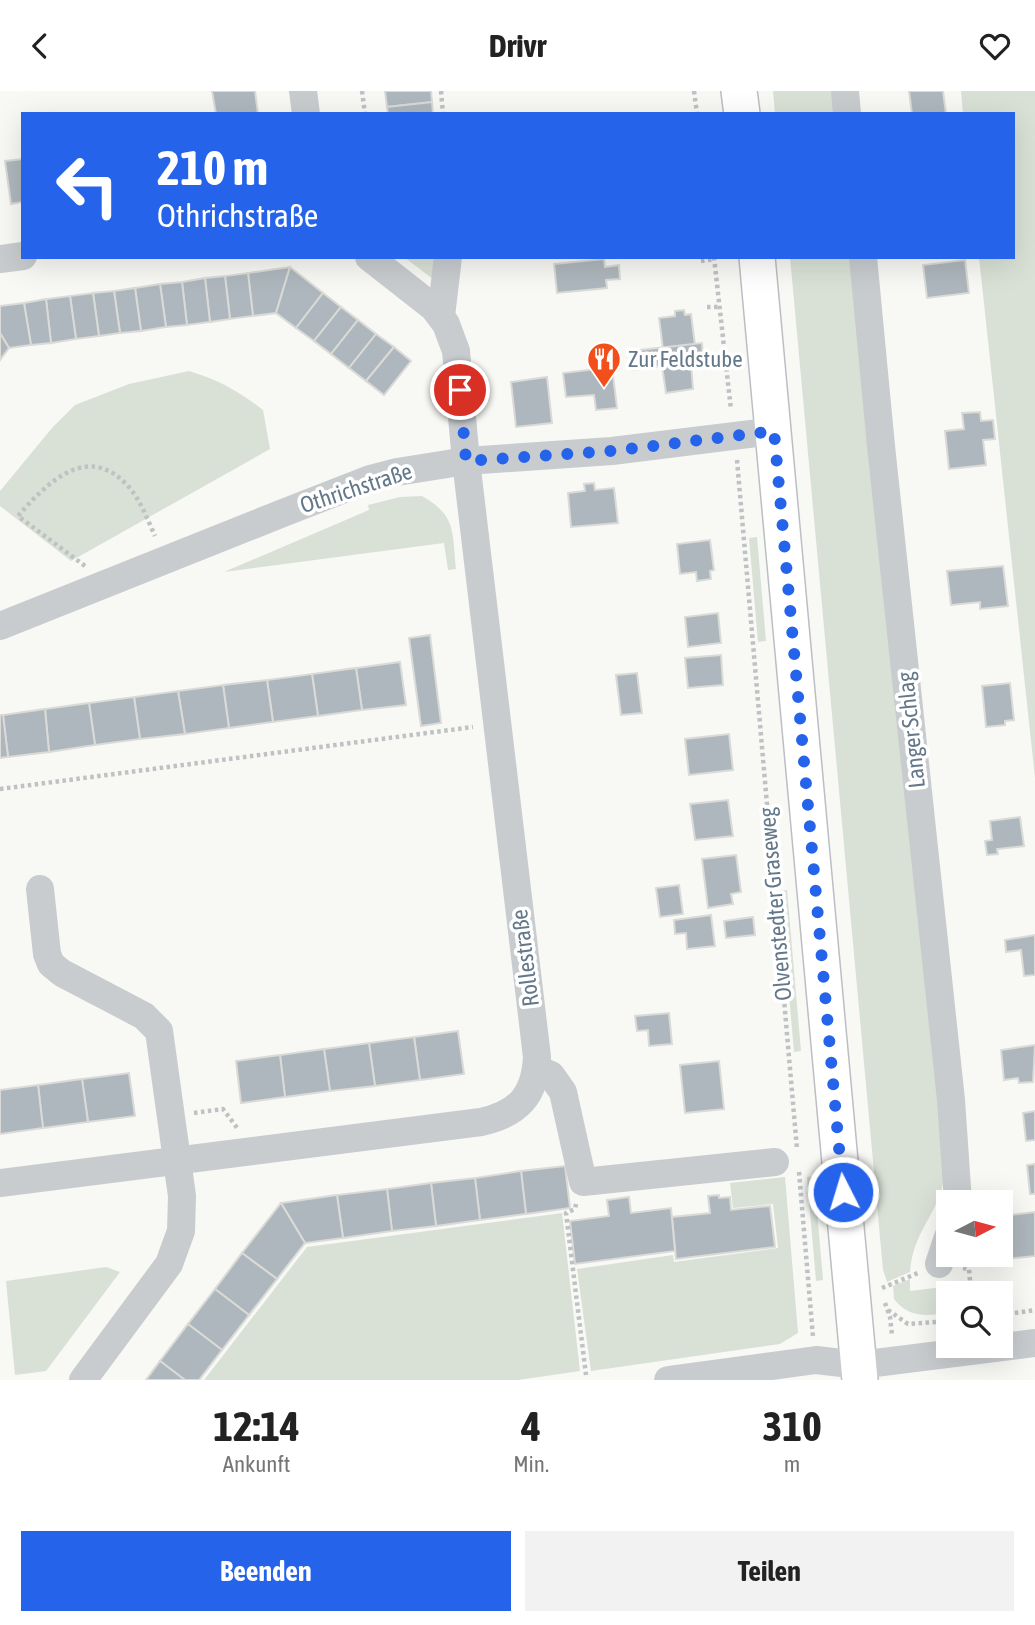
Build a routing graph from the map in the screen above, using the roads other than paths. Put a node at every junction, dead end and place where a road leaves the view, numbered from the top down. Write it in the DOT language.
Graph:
graph roads {
  1 [pos="303,91"];
  2 [pos="739,91"];
  3 [pos="845,91"];
  4 [pos="306,112"];
  5 [pos="742,112"];
  6 [pos="847,112"];
  7 [pos="21,256"];
  8 [pos="0,259"];
  9 [pos="372,259"];
  10 [pos="448,259"];
  11 [pos="757,259"];
  12 [pos="863,259"];
  13 [pos="441,316"];
  14 [pos="774,431"];
  15 [pos="466,461"];
  16 [pos="0,626"];
  17 [pos="40,889"];
  18 [pos="536,1069"];
  19 [pos="178,1160"];
  20 [pos="775,1162"];
  21 [pos="0,1183"];
  22 [pos="957,1190"];
  23 [pos="1035,1343"];
  24 [pos="851,1375"];
  25 [pos="83,1380"];
  26 [pos="668,1380"];
  1 -- 4 [label="street"];
  2 -- 5 [label="main road"];
  3 -- 6 [label="street"];
  7 -- 8 [label="street"];
  9 -- 13 [label="street"];
  10 -- 13 [label="street"];
  11 -- 14 [label="main road, Olvenstedter Graseweg"];
  12 -- 22 [label="street, Langer Schlag"];
  13 -- 15 [label="street, Rollestraße"];
  14 -- 15 [label="street, Othrichstraße"];
  14 -- 24 [label="main road, Olvenstedter Graseweg"];
  15 -- 16 [label="street, Othrichstraße"];
  15 -- 18 [label="street, Rollestraße"];
  17 -- 19 [label="street"];
  18 -- 19 [label="street, Rollestraße"];
  18 -- 20 [label="street"];
  19 -- 21 [label="street, Rollestraße"];
  19 -- 25 [label="street"];
  23 -- 24 [label="street"];
  24 -- 26 [label="street"];
}
